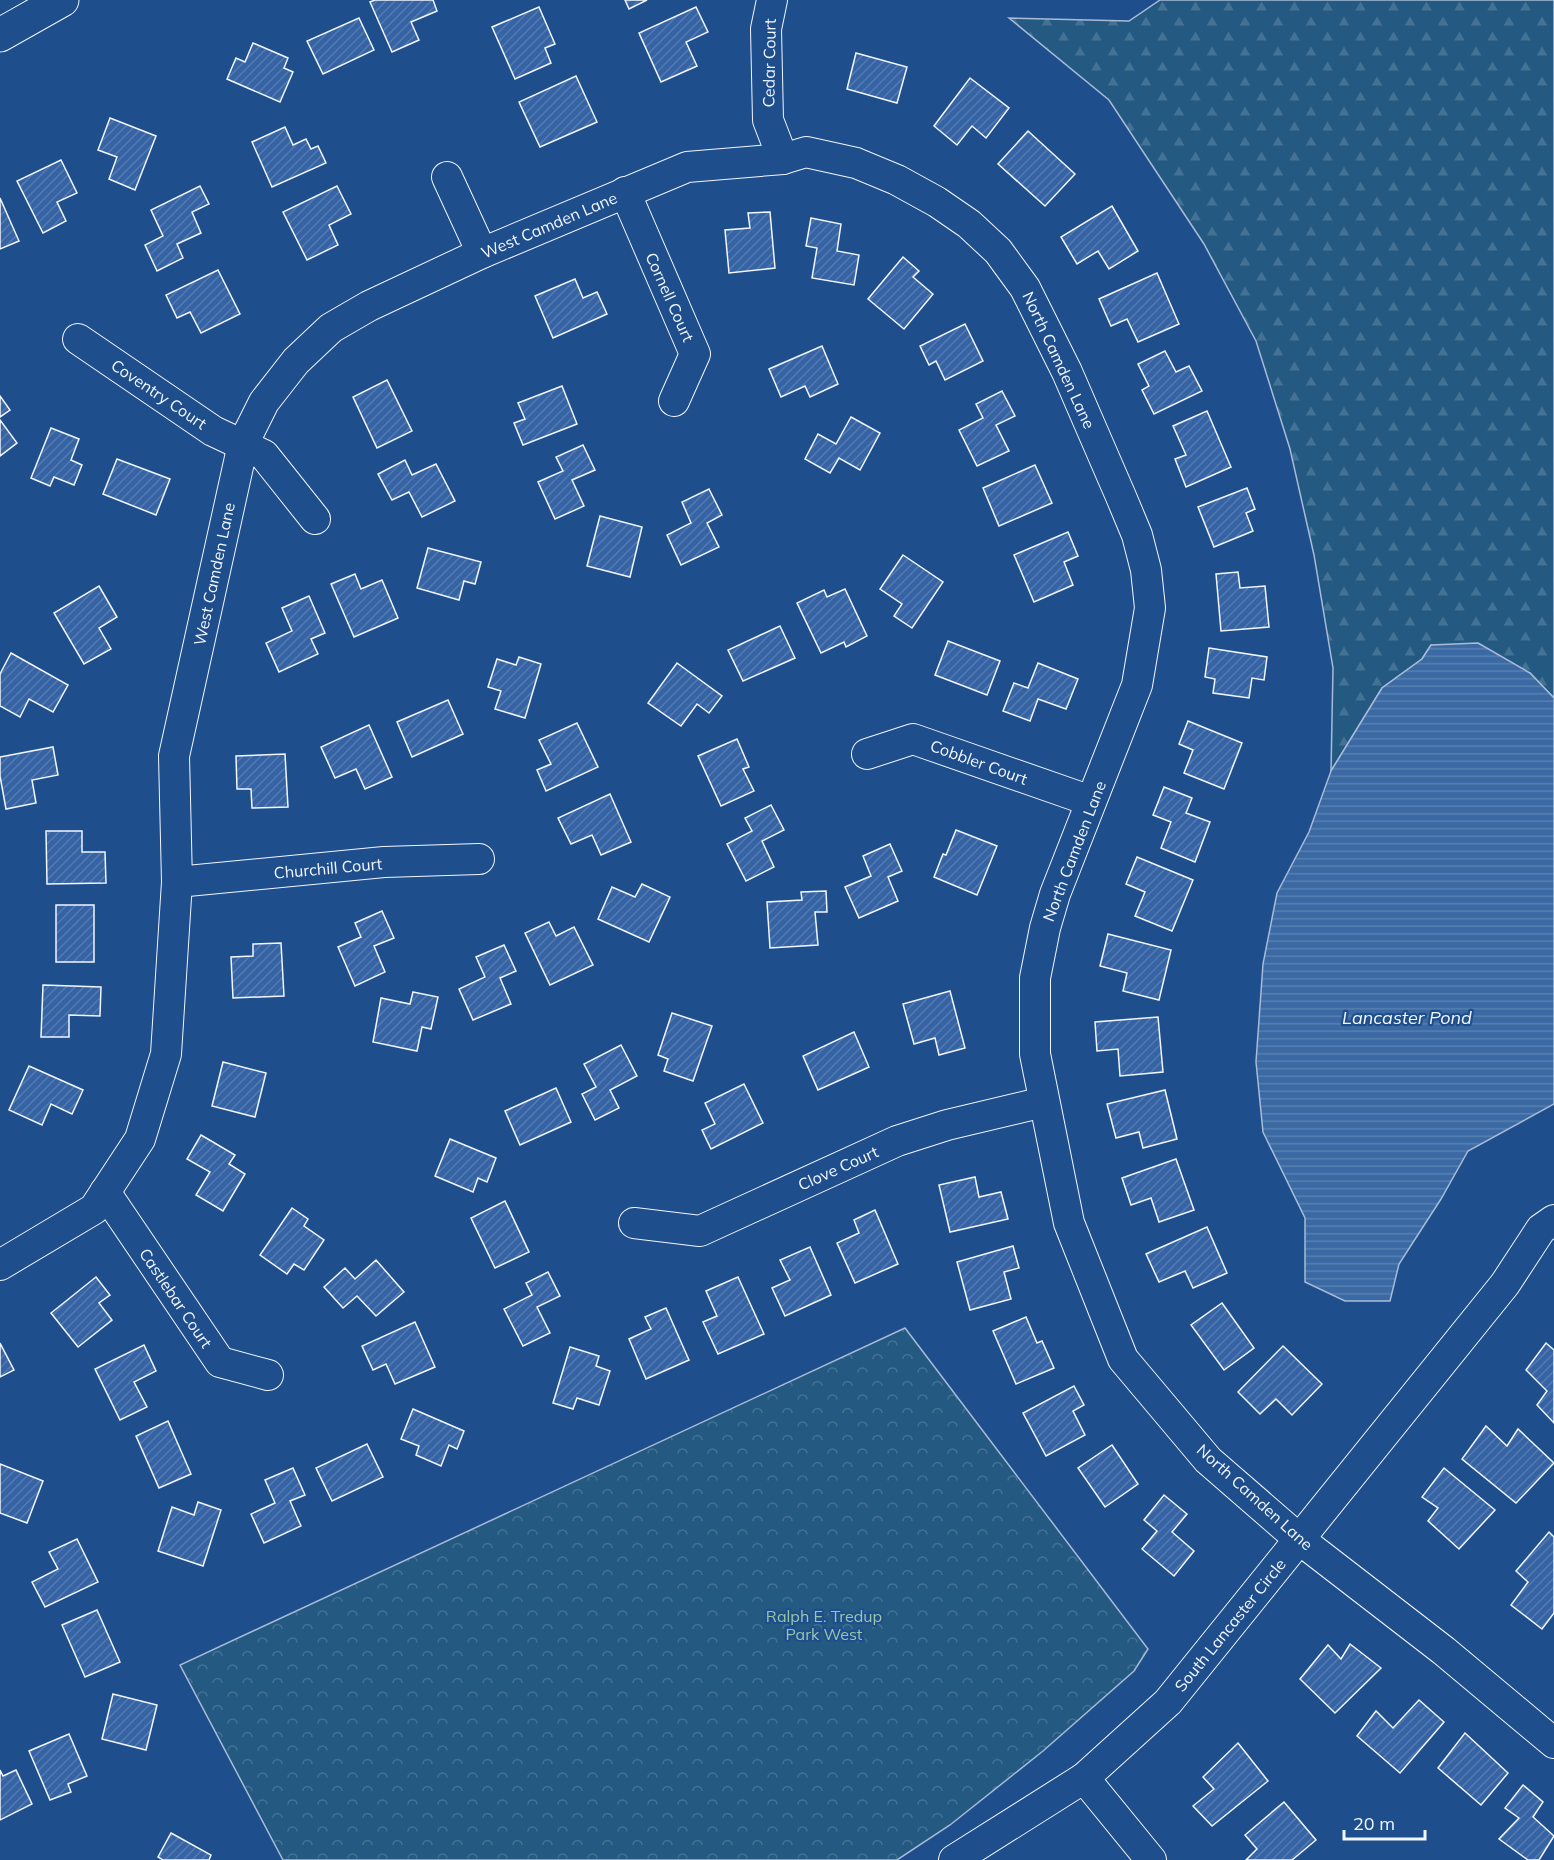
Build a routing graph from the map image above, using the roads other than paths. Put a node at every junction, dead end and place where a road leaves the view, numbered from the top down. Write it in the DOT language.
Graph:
graph roads {
  1 [pos="62,0"];
  2 [pos="772,0"];
  3 [pos="0,35"];
  4 [pos="783,159"];
  5 [pos="447,177"];
  6 [pos="625,192"];
  7 [pos="482,253"];
  8 [pos="78,339"];
  9 [pos="674,401"];
  10 [pos="243,444"];
  11 [pos="315,519"];
  12 [pos="867,754"];
  13 [pos="1091,801"];
  14 [pos="479,859"];
  15 [pos="177,882"];
  16 [pos="1044,1102"];
  17 [pos="105,1192"];
  18 [pos="1554,1220"];
  19 [pos="634,1224"];
  20 [pos="0,1265"];
  21 [pos="268,1375"];
  22 [pos="1299,1539"];
  23 [pos="1554,1743"];
  24 [pos="1084,1778"];
  25 [pos="954,1860"];
  26 [pos="1151,1860"];
  1 -- 3 [label="main road"];
  2 -- 4 [label="street, Cedar Court"];
  4 -- 6 [label="street, West Camden Lane"];
  4 -- 13 [label="street, North Camden Lane"];
  5 -- 7 [label="street"];
  6 -- 7 [label="street, West Camden Lane"];
  6 -- 9 [label="street, Cornell Court"];
  7 -- 10 [label="street, West Camden Lane"];
  8 -- 10 [label="street, Coventry Court"];
  10 -- 11 [label="street, Coventry Court"];
  10 -- 15 [label="street, West Camden Lane"];
  12 -- 13 [label="street, Cobbler Court"];
  13 -- 16 [label="street, North Camden Lane"];
  14 -- 15 [label="street, Churchill Court"];
  15 -- 17 [label="street, West Camden Lane"];
  16 -- 19 [label="street, Clove Court"];
  16 -- 22 [label="street, North Camden Lane"];
  17 -- 20 [label="street, West Camden Lane"];
  17 -- 21 [label="street, Castlebar Court"];
  18 -- 22 [label="street, South Lancaster Circle"];
  22 -- 23 [label="street, North Camden Lane"];
  22 -- 24 [label="street, South Lancaster Circle"];
  24 -- 25 [label="street, South Lancaster Circle"];
  24 -- 26 [label="street"];
}
